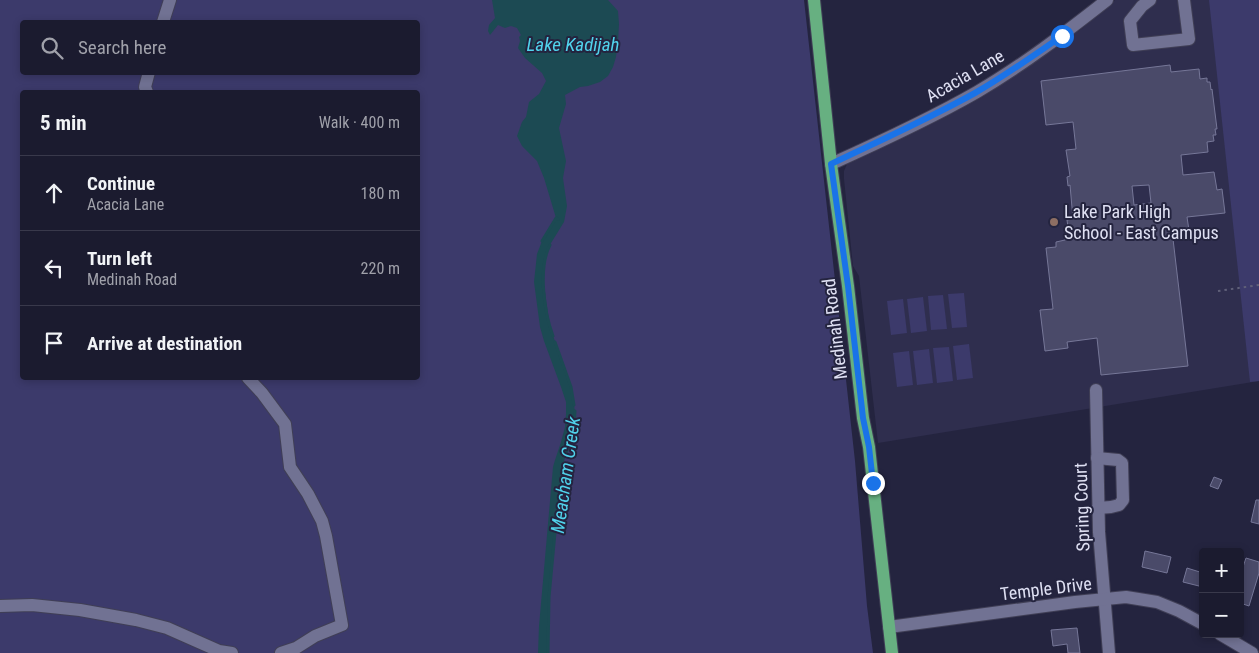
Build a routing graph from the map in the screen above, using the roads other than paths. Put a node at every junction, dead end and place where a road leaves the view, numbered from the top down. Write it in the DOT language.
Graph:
graph roads {
  1 [pos="170,0"];
  2 [pos="814,0"];
  3 [pos="1107,0"];
  4 [pos="1150,0"];
  5 [pos="1184,0"];
  6 [pos="164,20"];
  7 [pos="148,75"];
  8 [pos="146,90"];
  9 [pos="831,164"];
  10 [pos="250,380"];
  11 [pos="1096,390"];
  12 [pos="1098,458"];
  13 [pos="1098,508"];
  14 [pos="1104,599"];
  15 [pos="0,606"];
  16 [pos="1199,622"];
  17 [pos="889,627"];
  18 [pos="1227,638"];
  19 [pos="232,653"];
  20 [pos="281,653"];
  21 [pos="892,653"];
  22 [pos="1109,653"];
  23 [pos="1252,653"];
  1 -- 6 [label="street"];
  2 -- 9 [label="main road, Medinah Road"];
  3 -- 9 [label="street, Acacia Lane"];
  4 -- 5 [label="street"];
  7 -- 8 [label="street"];
  9 -- 17 [label="main road, Medinah Road"];
  10 -- 20 [label="street"];
  11 -- 12 [label="street, Spring Court"];
  12 -- 13 [label="street, Spring Court"];
  12 -- 13 [label="street"];
  13 -- 14 [label="street, Spring Court"];
  14 -- 16 [label="street, Temple Drive"];
  14 -- 17 [label="street, Temple Drive"];
  14 -- 22 [label="street, Spring Court"];
  15 -- 19 [label="street"];
  17 -- 21 [label="main road, Medinah Road"];
  18 -- 23 [label="street"];
}
